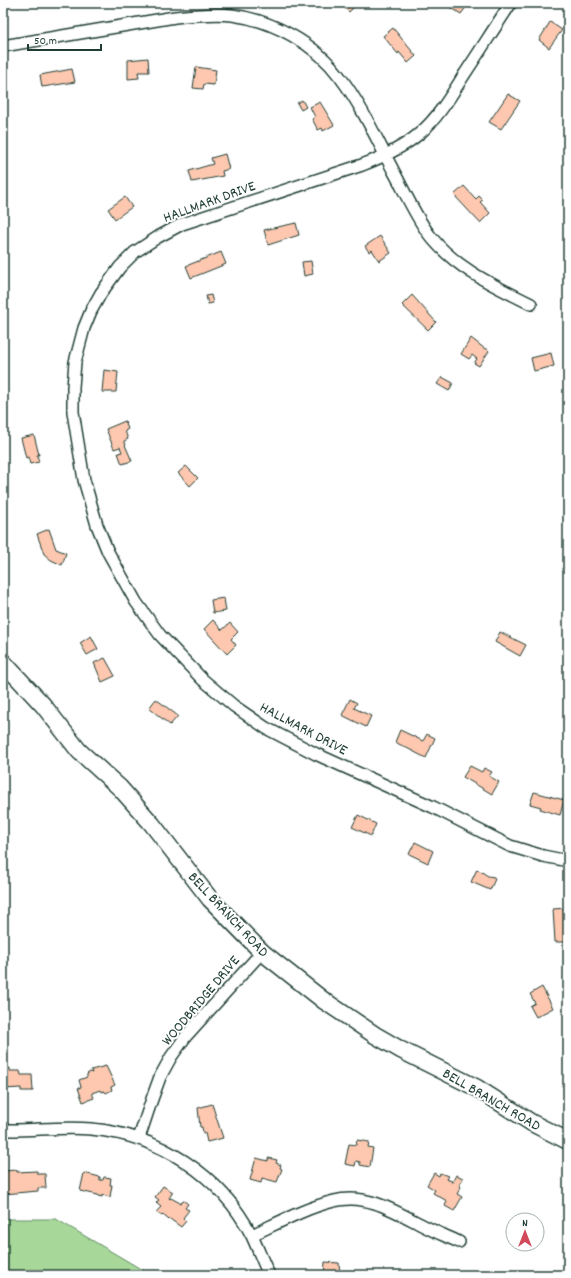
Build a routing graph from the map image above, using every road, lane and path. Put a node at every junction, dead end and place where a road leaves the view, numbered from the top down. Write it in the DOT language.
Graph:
graph roads {
  1 [pos="510,3"];
  2 [pos="3,46"];
  3 [pos="386,156"];
  4 [pos="532,304"];
  5 [pos="3,662"];
  6 [pos="568,861"];
  7 [pos="262,952"];
  8 [pos="3,1130"];
  9 [pos="140,1138"];
  10 [pos="568,1141"];
  11 [pos="252,1235"];
  12 [pos="459,1242"];
  13 [pos="269,1275"];
  1 -- 3 [label="street, HALLMARK DRIVE"];
  2 -- 3 [label="street"];
  3 -- 4 [label="street"];
  3 -- 6 [label="street, HALLMARK DRIVE"];
  5 -- 7 [label="street, BELL BRANCH ROAD"];
  7 -- 9 [label="street, WOODBRIDGE DRIVE"];
  7 -- 10 [label="street, BELL BRANCH ROAD"];
  8 -- 9 [label="street"];
  9 -- 11 [label="street"];
  11 -- 12 [label="street"];
  11 -- 13 [label="street"];
}
